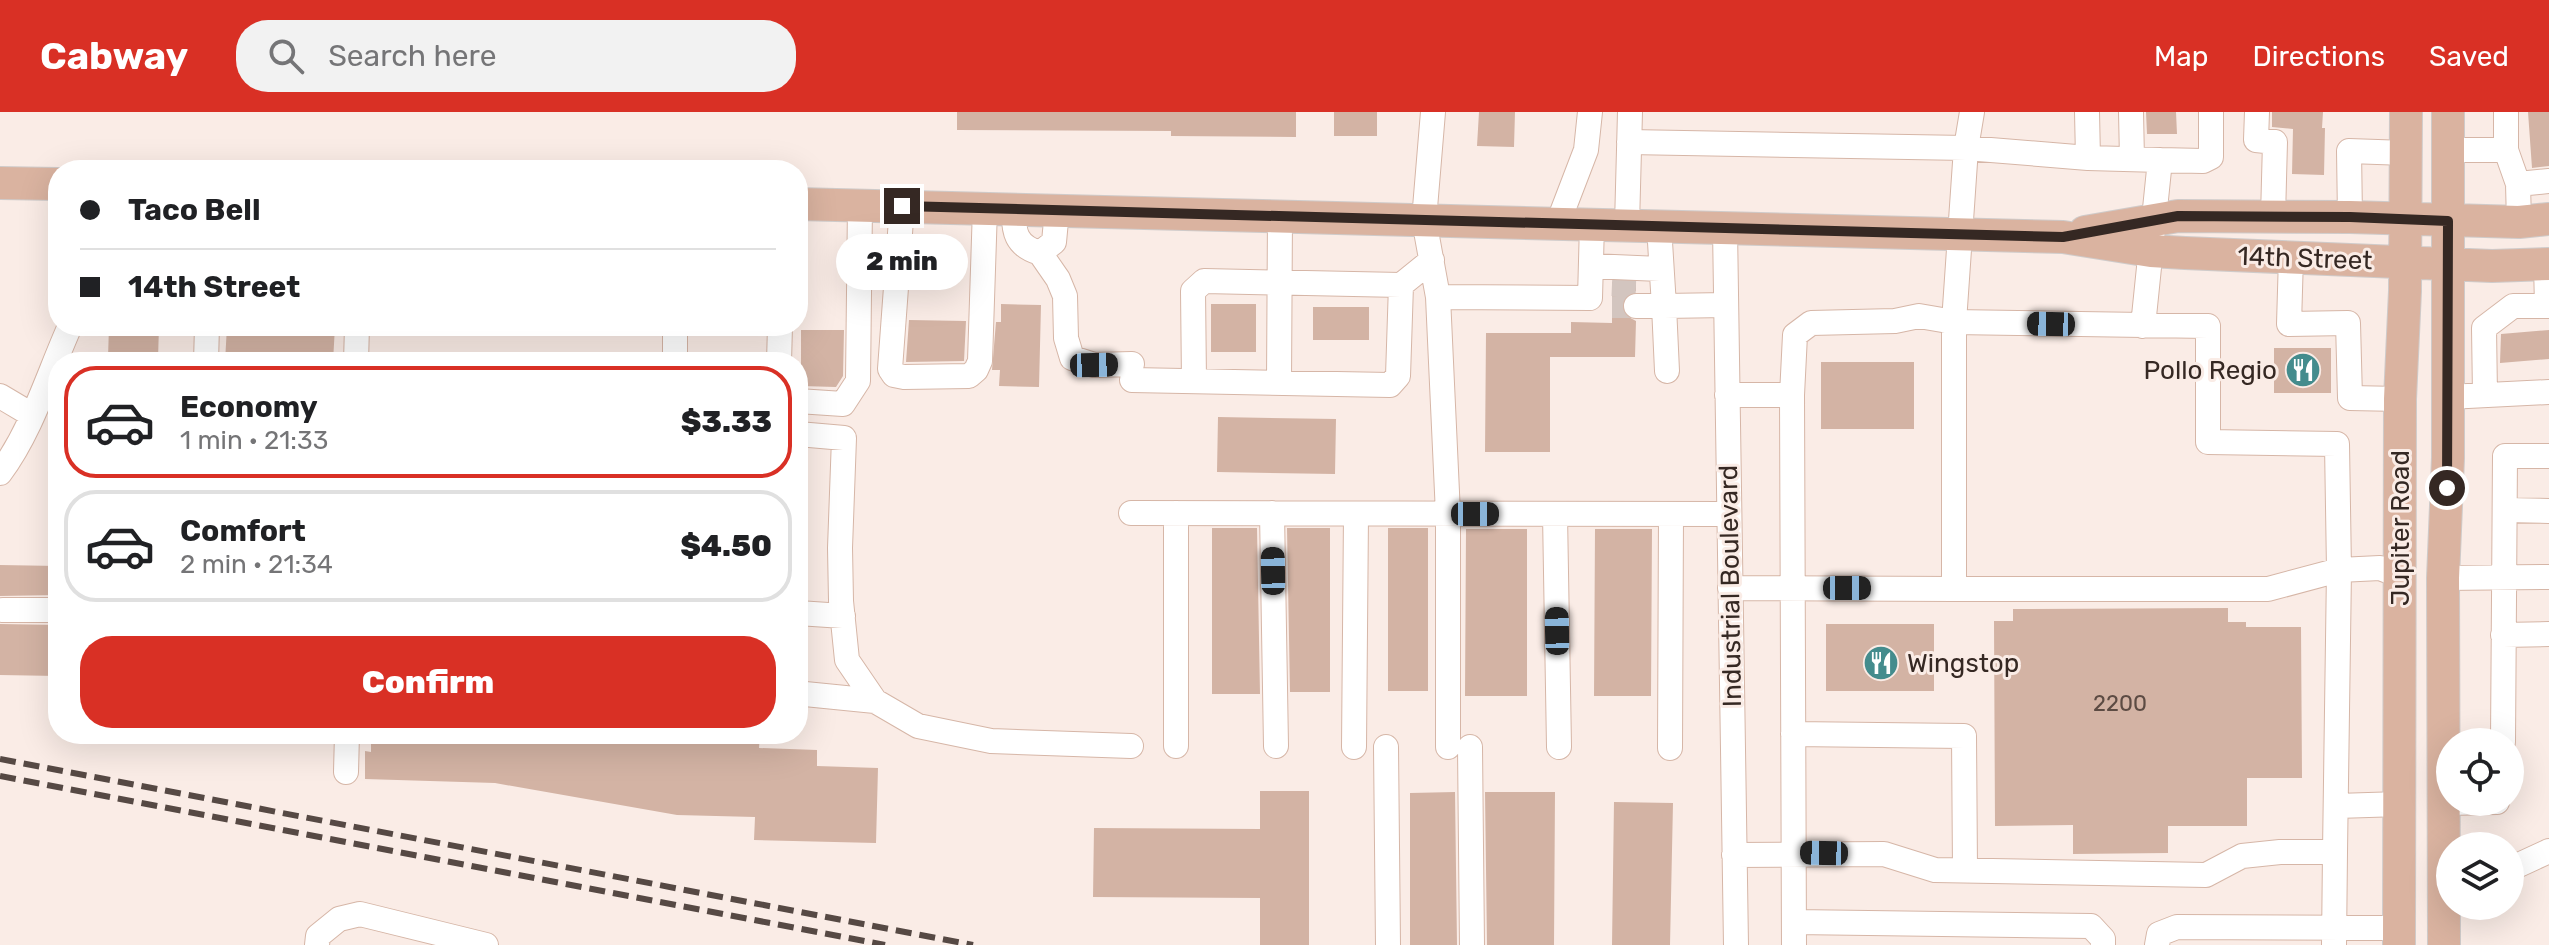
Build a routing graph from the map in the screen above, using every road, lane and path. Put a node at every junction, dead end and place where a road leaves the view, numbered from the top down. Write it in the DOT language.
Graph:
graph roads {
  1 [pos="1433,112"];
  2 [pos="1590,112"];
  3 [pos="1630,112"];
  4 [pos="1972,112"];
  5 [pos="2087,112"];
  6 [pos="2131,112"];
  7 [pos="2211,112"];
  8 [pos="2257,112"];
  9 [pos="2406,112"];
  10 [pos="2448,112"];
  11 [pos="2506,112"];
  12 [pos="1629,142"];
  13 [pos="1966,148"];
  14 [pos="2448,150"];
  15 [pos="2506,150"];
  16 [pos="2406,153"];
  17 [pos="2088,158"];
  18 [pos="2132,159"];
  19 [pos="2160,160"];
  20 [pos="2549,181"];
  21 [pos="0,183"];
  22 [pos="48,184"];
  23 [pos="2518,184"];
  24 [pos="808,204"];
  25 [pos="860,205"];
  26 [pos="902,206"];
  27 [pos="999,209"];
  28 [pos="1057,210"];
  29 [pos="1280,216"];
  30 [pos="2273,217"];
  31 [pos="2350,217"];
  32 [pos="1424,220"];
  33 [pos="2405,220"];
  34 [pos="2448,221"];
  35 [pos="2534,221"];
  36 [pos="1558,223"];
  37 [pos="1592,224"];
  38 [pos="1643,226"];
  39 [pos="1725,228"];
  40 [pos="1961,234"];
  41 [pos="2152,235"];
  42 [pos="1040,253"];
  43 [pos="2291,257"];
  44 [pos="1432,260"];
  45 [pos="2405,262"];
  46 [pos="2447,264"];
  47 [pos="2548,264"];
  48 [pos="1278,282"];
  49 [pos="1401,285"];
  50 [pos="1662,287"];
  51 [pos="1610,290"];
  52 [pos="1438,297"];
  53 [pos="1726,305"];
  54 [pos="2548,306"];
  55 [pos="1954,322"];
  56 [pos="2143,326"];
  57 [pos="1667,371"];
  58 [pos="48,378"];
  59 [pos="1194,381"];
  60 [pos="1279,383"];
  61 [pos="2549,392"];
  62 [pos="1727,395"];
  63 [pos="1792,395"];
  64 [pos="2485,395"];
  65 [pos="0,396"];
  66 [pos="2448,397"];
  67 [pos="2400,399"];
  68 [pos="808,402"];
  69 [pos="32,415"];
  70 [pos="808,435"];
  71 [pos="2549,456"];
  72 [pos="0,473"];
  73 [pos="2505,510"];
  74 [pos="2549,511"];
  75 [pos="1131,513"];
  76 [pos="1176,513"];
  77 [pos="1272,513"];
  78 [pos="1356,514"];
  79 [pos="1448,514"];
  80 [pos="1555,514"];
  81 [pos="1671,514"];
  82 [pos="1729,514"];
  83 [pos="2339,570"];
  84 [pos="2401,576"];
  85 [pos="2549,577"];
  86 [pos="2443,578"];
  87 [pos="2505,578"];
  88 [pos="1730,588"];
  89 [pos="1794,588"];
  90 [pos="1954,589"];
  91 [pos="3,610"];
  92 [pos="48,610"];
  93 [pos="808,614"];
  94 [pos="843,616"];
  95 [pos="2549,634"];
  96 [pos="2503,635"];
  97 [pos="808,694"];
  98 [pos="875,701"];
  99 [pos="2444,728"];
  100 [pos="2503,728"];
  101 [pos="1793,734"];
  102 [pos="347,744"];
  103 [pos="1131,746"];
  104 [pos="1176,746"];
  105 [pos="1276,746"];
  106 [pos="1354,747"];
  107 [pos="1386,747"];
  108 [pos="1559,747"];
  109 [pos="1670,748"];
  110 [pos="346,772"];
  111 [pos="2436,803"];
  112 [pos="2400,804"];
  113 [pos="2337,806"];
  114 [pos="2549,851"];
  115 [pos="2335,852"];
  116 [pos="1793,853"];
  117 [pos="1734,855"];
  118 [pos="2524,863"];
  119 [pos="1965,869"];
  120 [pos="2445,920"];
  121 [pos="1794,933"];
  122 [pos="2334,937"];
  123 [pos="2399,937"];
  124 [pos="317,945"];
  125 [pos="486,945"];
  126 [pos="1388,945"];
  127 [pos="1472,945"];
  128 [pos="1736,945"];
  129 [pos="2103,945"];
  130 [pos="2157,945"];
  131 [pos="2444,945"];
  1 -- 32 [label="street"];
  2 -- 36 [label="street"];
  3 -- 12 [label="street"];
  4 -- 13 [label="street"];
  5 -- 17 [label="street"];
  6 -- 18 [label="street"];
  7 -- 19 [label="street"];
  8 -- 30 [label="street"];
  9 -- 16 [label="main road, Jupiter Road"];
  10 -- 14 [label="main road, Jupiter Road"];
  11 -- 15 [label="street"];
  12 -- 13 [label="street"];
  12 -- 38 [label="street"];
  13 -- 17 [label="street"];
  13 -- 40 [label="street"];
  14 -- 15 [label="street"];
  14 -- 34 [label="main road, Jupiter Road"];
  15 -- 23 [label="street"];
  16 -- 31 [label="street"];
  16 -- 33 [label="main road, Jupiter Road"];
  17 -- 18 [label="street"];
  18 -- 19 [label="street"];
  19 -- 41 [label="street"];
  20 -- 23 [label="street"];
  21 -- 22 [label="main road"];
  23 -- 35 [label="street"];
  24 -- 25 [label="main road, 14th Street"];
  25 -- 26 [label="main road, 14th Street"];
  25 -- 68 [label="street"];
  26 -- 27 [label="main road, 14th Street"];
  26 -- 27 [label="street"];
  27 -- 28 [label="main road, 14th Street"];
  27 -- 42 [label="street"];
  28 -- 29 [label="main road, 14th Street"];
  28 -- 42 [label="street"];
  29 -- 32 [label="main road, 14th Street"];
  29 -- 48 [label="street"];
  30 -- 31 [label="main road, 14th Street"];
  30 -- 41 [label="main road, 14th Street"];
  31 -- 33 [label="main road, 14th Street"];
  32 -- 36 [label="main road, 14th Street"];
  32 -- 44 [label="street"];
  33 -- 34 [label="main road, 14th Street"];
  33 -- 45 [label="main road, Jupiter Road"];
  34 -- 35 [label="main road, 14th Street"];
  34 -- 46 [label="main road, Jupiter Road"];
  36 -- 37 [label="main road, 14th Street"];
  37 -- 38 [label="main road, 14th Street"];
  37 -- 51 [label="street"];
  38 -- 39 [label="main road, 14th Street"];
  38 -- 50 [label="street"];
  39 -- 40 [label="main road, 14th Street"];
  39 -- 53 [label="street, Industrial Boulevard"];
  40 -- 41 [label="main road, 14th Street"];
  40 -- 55 [label="street"];
  41 -- 43 [label="main road, 14th Street"];
  41 -- 56 [label="street"];
  42 -- 59 [label="street"];
  43 -- 45 [label="main road, 14th Street"];
  43 -- 67 [label="street"];
  44 -- 49 [label="street"];
  44 -- 52 [label="street"];
  45 -- 46 [label="main road, 14th Street"];
  45 -- 67 [label="main road, Jupiter Road"];
  46 -- 47 [label="main road, 14th Street"];
  46 -- 66 [label="main road, Jupiter Road"];
  47 -- 54 [label="street"];
  48 -- 49 [label="street"];
  48 -- 59 [label="street"];
  48 -- 60 [label="street"];
  49 -- 60 [label="street"];
  50 -- 51 [label="street"];
  50 -- 51 [label="street"];
  50 -- 53 [label="street"];
  50 -- 57 [label="street"];
  51 -- 52 [label="street"];
  52 -- 79 [label="street"];
  53 -- 62 [label="street, Industrial Boulevard"];
  54 -- 64 [label="street"];
  55 -- 56 [label="street"];
  55 -- 63 [label="street"];
  55 -- 90 [label="street"];
  56 -- 83 [label="street"];
  58 -- 69 [label="street"];
  59 -- 60 [label="street"];
  61 -- 64 [label="street"];
  62 -- 63 [label="street"];
  62 -- 82 [label="street, Industrial Boulevard"];
  63 -- 89 [label="street"];
  64 -- 66 [label="street"];
  65 -- 69 [label="street"];
  66 -- 86 [label="main road, Jupiter Road"];
  67 -- 84 [label="main road, Jupiter Road"];
  69 -- 72 [label="street"];
  70 -- 94 [label="street"];
  71 -- 73 [label="street"];
  73 -- 74 [label="street"];
  73 -- 87 [label="street"];
  75 -- 76 [label="street"];
  76 -- 77 [label="street"];
  76 -- 104 [label="street"];
  77 -- 78 [label="street"];
  77 -- 105 [label="street"];
  78 -- 79 [label="street"];
  78 -- 106 [label="street"];
  79 -- 80 [label="street"];
  79 -- 127 [label="street"];
  80 -- 81 [label="street"];
  80 -- 108 [label="street"];
  81 -- 82 [label="street"];
  81 -- 109 [label="street"];
  82 -- 88 [label="street, Industrial Boulevard"];
  83 -- 84 [label="street"];
  83 -- 90 [label="street"];
  83 -- 113 [label="street"];
  84 -- 86 [label="main road"];
  84 -- 112 [label="main road, Jupiter Road"];
  85 -- 87 [label="street"];
  86 -- 87 [label="street"];
  86 -- 99 [label="main road, Jupiter Road"];
  87 -- 96 [label="street"];
  88 -- 89 [label="street"];
  88 -- 117 [label="street, Industrial Boulevard"];
  89 -- 90 [label="street"];
  89 -- 101 [label="street"];
  91 -- 92 [label="street"];
  93 -- 94 [label="street"];
  94 -- 98 [label="street"];
  95 -- 96 [label="street"];
  96 -- 100 [label="street"];
  97 -- 98 [label="street"];
  98 -- 103 [label="street"];
  101 -- 116 [label="street"];
  101 -- 119 [label="street"];
  102 -- 110 [label="street"];
  107 -- 126 [label="street"];
  111 -- 112 [label="main road"];
  112 -- 113 [label="street"];
  112 -- 123 [label="main road, Jupiter Road"];
  113 -- 115 [label="street"];
  114 -- 118 [label="street"];
  115 -- 119 [label="street"];
  115 -- 122 [label="street"];
  116 -- 117 [label="street"];
  116 -- 119 [label="street"];
  116 -- 121 [label="street"];
  117 -- 128 [label="street, Industrial Boulevard"];
  120 -- 131 [label="main road, Jupiter Road"];
  121 -- 129 [label="street"];
  122 -- 123 [label="street"];
  122 -- 130 [label="street"];
  124 -- 125 [label="street"];
}
